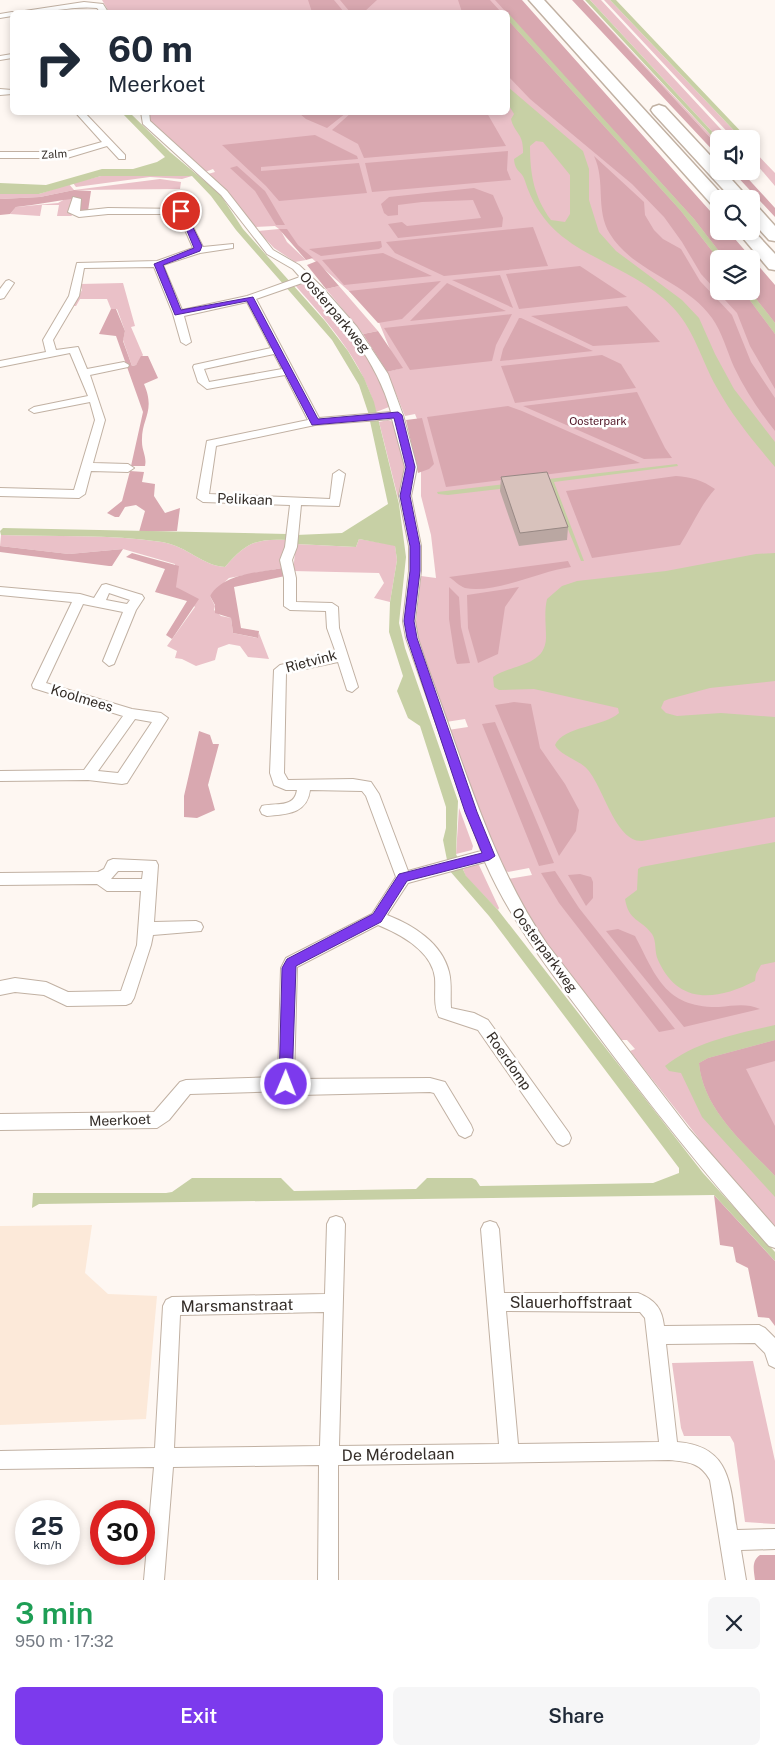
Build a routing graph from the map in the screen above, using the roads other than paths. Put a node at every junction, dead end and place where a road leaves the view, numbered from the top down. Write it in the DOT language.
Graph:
graph roads {
  1 [pos="536,0"];
  2 [pos="46,10"];
  3 [pos="103,10"];
  4 [pos="648,99"];
  5 [pos="82,115"];
  6 [pos="145,115"];
  7 [pos="107,143"];
  8 [pos="0,155"];
  9 [pos="122,158"];
  10 [pos="733,190"];
  11 [pos="710,192"];
  12 [pos="76,199"];
  13 [pos="760,220"];
  14 [pos="775,236"];
  15 [pos="753,240"];
  16 [pos="230,246"];
  17 [pos="198,250"];
  18 [pos="158,264"];
  19 [pos="775,265"];
  20 [pos="307,278"];
  21 [pos="8,283"];
  22 [pos="0,296"];
  23 [pos="250,298"];
  24 [pos="178,314"];
  25 [pos="186,342"];
  26 [pos="276,350"];
  27 [pos="52,354"];
  28 [pos="0,364"];
  29 [pos="124,365"];
  30 [pos="287,371"];
  31 [pos="83,373"];
  32 [pos="94,398"];
  33 [pos="34,410"];
  34 [pos="398,415"];
  35 [pos="315,422"];
  36 [pos="87,467"];
  37 [pos="128,468"];
  38 [pos="339,474"];
  39 [pos="0,492"];
  40 [pos="296,501"];
  41 [pos="0,591"];
  42 [pos="80,598"];
  43 [pos="343,656"];
  44 [pos="109,661"];
  45 [pos="352,687"];
  46 [pos="132,714"];
  47 [pos="88,775"];
  48 [pos="0,776"];
  49 [pos="304,785"];
  50 [pos="267,810"];
  51 [pos="489,856"];
  52 [pos="100,878"];
  53 [pos="403,878"];
  54 [pos="0,879"];
  55 [pos="149,885"];
  56 [pos="377,918"];
  57 [pos="196,927"];
  58 [pos="146,929"];
  59 [pos="0,988"];
  60 [pos="286,1084"];
  61 [pos="0,1122"];
  62 [pos="465,1130"];
  63 [pos="564,1138"];
  64 [pos="336,1224"];
  65 [pos="490,1229"];
  66 [pos="775,1240"];
  67 [pos="496,1302"];
  68 [pos="334,1303"];
  69 [pos="657,1335"];
  70 [pos="775,1359"];
  71 [pos="669,1451"];
  72 [pos="509,1453"];
  73 [pos="329,1455"];
  74 [pos="164,1458"];
  75 [pos="0,1460"];
  76 [pos="775,1539"];
  77 [pos="730,1540"];
  78 [pos="154,1580"];
  79 [pos="328,1580"];
  80 [pos="736,1580"];
  1 -- 11 [label="highway"];
  2 -- 3 [label="street"];
  4 -- 10 [label="highway"];
  5 -- 7 [label="street"];
  6 -- 20 [label="street, Oosterparkweg"];
  7 -- 8 [label="street, Zalm"];
  7 -- 9 [label="street"];
  12 -- 17 [label="street"];
  13 -- 14 [label="highway"];
  15 -- 19 [label="highway"];
  16 -- 17 [label="street"];
  17 -- 18 [label="street"];
  18 -- 24 [label="street"];
  18 -- 27 [label="street"];
  20 -- 23 [label="street"];
  20 -- 34 [label="street, Oosterparkweg"];
  21 -- 22 [label="street"];
  23 -- 24 [label="street"];
  23 -- 26 [label="street"];
  24 -- 25 [label="street"];
  26 -- 30 [label="street"];
  26 -- 30 [label="street"];
  27 -- 28 [label="street"];
  27 -- 31 [label="street"];
  29 -- 31 [label="street"];
  30 -- 35 [label="street"];
  31 -- 32 [label="street"];
  32 -- 33 [label="street"];
  32 -- 36 [label="street"];
  34 -- 35 [label="street, Pelikaan"];
  34 -- 51 [label="street, Oosterparkweg"];
  35 -- 40 [label="street, Pelikaan"];
  36 -- 37 [label="street"];
  36 -- 39 [label="street"];
  38 -- 40 [label="street"];
  40 -- 43 [label="street, Rietvink"];
  41 -- 42 [label="street"];
  42 -- 44 [label="street"];
  42 -- 46 [label="street, Koolmees"];
  43 -- 45 [label="street"];
  43 -- 49 [label="street, Rietvink"];
  46 -- 47 [label="street, Koolmees"];
  46 -- 47 [label="street, Koolmees"];
  47 -- 48 [label="street, Koolmees"];
  49 -- 50 [label="street"];
  49 -- 53 [label="street, Rietvink"];
  51 -- 53 [label="street"];
  51 -- 66 [label="street, Oosterparkweg"];
  52 -- 54 [label="street"];
  52 -- 55 [label="street"];
  52 -- 55 [label="street"];
  53 -- 56 [label="street"];
  55 -- 58 [label="street"];
  56 -- 60 [label="street"];
  56 -- 63 [label="street, Roerdomp"];
  57 -- 58 [label="street"];
  58 -- 59 [label="street"];
  60 -- 61 [label="street, Meerkoet"];
  60 -- 62 [label="street, Meerkoet"];
  64 -- 68 [label="street"];
  65 -- 67 [label="street, Slauerhoffstraat"];
  67 -- 69 [label="street, Slauerhoffstraat"];
  67 -- 72 [label="street, Slauerhoffstraat"];
  68 -- 73 [label="street"];
  68 -- 74 [label="street, Marsmanstraat"];
  69 -- 70 [label="street"];
  69 -- 71 [label="street, Slauerhoffstraat"];
  71 -- 72 [label="street, De Mérodelaan"];
  71 -- 77 [label="street, De Mérodelaan"];
  72 -- 73 [label="street, De Mérodelaan"];
  73 -- 74 [label="street, De Mérodelaan"];
  73 -- 79 [label="street"];
  74 -- 75 [label="street, De Mérodelaan"];
  74 -- 78 [label="street"];
  76 -- 77 [label="street"];
  77 -- 80 [label="street, De Mérodelaan"];
}
